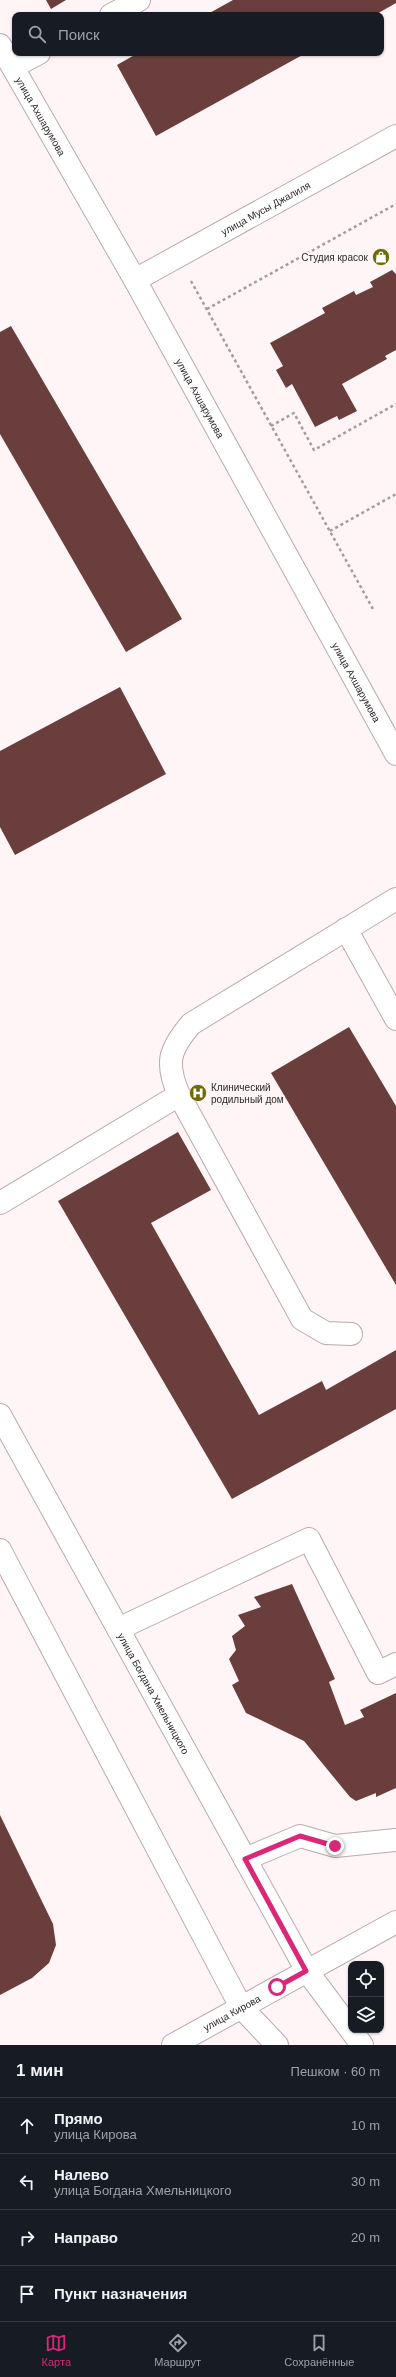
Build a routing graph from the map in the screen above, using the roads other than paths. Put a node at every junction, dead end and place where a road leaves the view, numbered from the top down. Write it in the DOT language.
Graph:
graph roads {
  1 [pos="139,0"];
  2 [pos="117,12"];
  3 [pos="0,45"];
  4 [pos="33,56"];
  5 [pos="13,67"];
  6 [pos="396,136"];
  7 [pos="135,280"];
  8 [pos="396,754"];
  9 [pos="396,899"];
  10 [pos="346,929"];
  11 [pos="396,1019"];
  12 [pos="179,1095"];
  13 [pos="0,1203"];
  14 [pos="351,1334"];
  15 [pos="0,1415"];
  16 [pos="0,1550"];
  17 [pos="118,1629"];
  18 [pos="396,1664"];
  19 [pos="396,1840"];
  20 [pos="245,1859"];
  21 [pos="396,1922"];
  22 [pos="306,1971"];
  23 [pos="242,2007"];
  24 [pos="173,2045"];
  25 [pos="277,2045"];
  26 [pos="362,2045"];
  1 -- 2 [label="street"];
  3 -- 5 [label="street, улица Ахшарумова"];
  4 -- 5 [label="street"];
  5 -- 7 [label="street, улица Ахшарумова"];
  6 -- 7 [label="street, улица Мусы Джалиля"];
  7 -- 8 [label="street, улица Ахшарумова"];
  9 -- 10 [label="street"];
  10 -- 11 [label="street"];
  10 -- 12 [label="street"];
  12 -- 13 [label="street"];
  12 -- 14 [label="street"];
  15 -- 17 [label="street, улица Богдана Хмельницкого"];
  16 -- 23 [label="street"];
  17 -- 18 [label="street"];
  17 -- 20 [label="street, улица Богдана Хмельницкого"];
  19 -- 20 [label="street"];
  20 -- 22 [label="street, улица Богдана Хмельницкого"];
  21 -- 22 [label="street, улица Кирова"];
  22 -- 23 [label="street, улица Кирова"];
  22 -- 26 [label="street, улица Богдана Хмельницкого"];
  23 -- 24 [label="street, улица Кирова"];
  23 -- 25 [label="street"];
}
